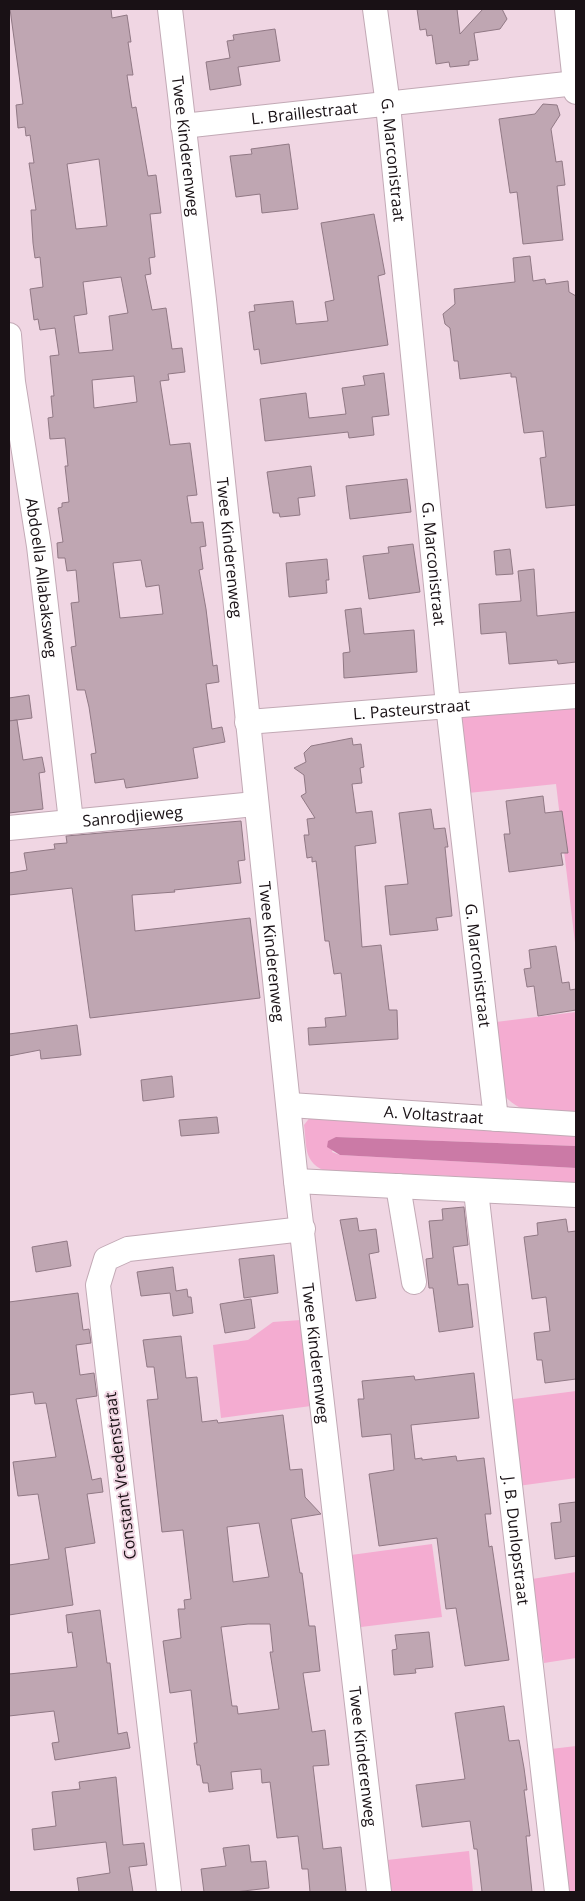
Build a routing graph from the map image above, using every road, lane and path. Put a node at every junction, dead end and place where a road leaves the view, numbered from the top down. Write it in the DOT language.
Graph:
graph roads {
  1 [pos="170,9"];
  2 [pos="375,9"];
  3 [pos="567,9"];
  4 [pos="576,86"];
  5 [pos="388,105"];
  6 [pos="183,126"];
  7 [pos="9,335"];
  8 [pos="11,383"];
  9 [pos="576,696"];
  10 [pos="448,706"];
  11 [pos="247,722"];
  12 [pos="256,804"];
  13 [pos="71,821"];
  14 [pos="9,828"];
  15 [pos="290,1105"];
  16 [pos="496,1119"];
  17 [pos="576,1124"];
  18 [pos="296,1181"];
  19 [pos="398,1186"];
  20 [pos="476,1191"];
  21 [pos="576,1195"];
  22 [pos="304,1229"];
  23 [pos="414,1282"];
  24 [pos="169,1892"];
  25 [pos="379,1892"];
  26 [pos="558,1892"];
  1 -- 6 [label="street, Twee Kinderenweg"];
  2 -- 5 [label="street, G. Marconistraat"];
  3 -- 4 [label="street"];
  4 -- 5 [label="street, L. Braillestraat"];
  5 -- 6 [label="street, L. Braillestraat"];
  5 -- 10 [label="street, G. Marconistraat"];
  6 -- 11 [label="street, Twee Kinderenweg"];
  7 -- 8 [label="street, Abdoella Allabaksweg"];
  8 -- 13 [label="street, Abdoella Allabaksweg"];
  9 -- 10 [label="street, L. Pasteurstraat"];
  10 -- 11 [label="street, L. Pasteurstraat"];
  10 -- 16 [label="street, G. Marconistraat"];
  11 -- 12 [label="street, Twee Kinderenweg"];
  12 -- 13 [label="street, Sanrodjieweg"];
  12 -- 15 [label="street, Twee Kinderenweg"];
  13 -- 14 [label="street, Sanrodjieweg"];
  15 -- 16 [label="street, A. Voltastraat"];
  15 -- 18 [label="street, Twee Kinderenweg"];
  16 -- 17 [label="street, A. Voltastraat"];
  18 -- 19 [label="street"];
  18 -- 22 [label="street, Twee Kinderenweg"];
  19 -- 20 [label="street"];
  19 -- 23 [label="street"];
  20 -- 21 [label="street"];
  20 -- 26 [label="street, J. B. Dunlopstraat"];
  22 -- 24 [label="street, Constant Vredenstraat"];
  22 -- 25 [label="street, Twee Kinderenweg"];
}
